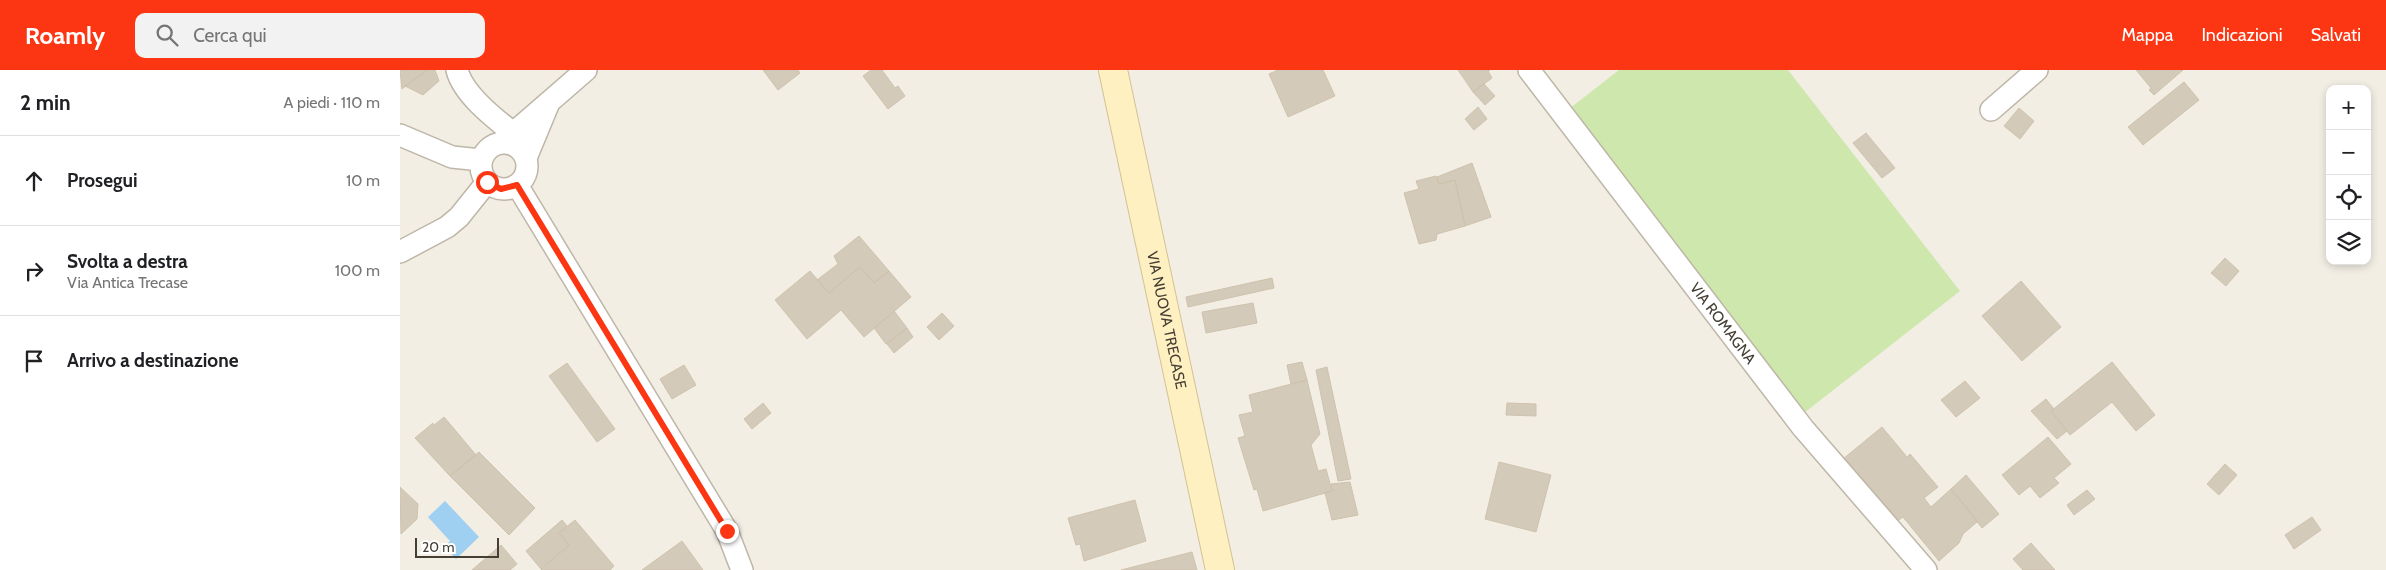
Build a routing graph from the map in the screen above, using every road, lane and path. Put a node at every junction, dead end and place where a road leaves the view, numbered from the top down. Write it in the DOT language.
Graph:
graph roads {
  1 [pos="457,70"];
  2 [pos="586,70"];
  3 [pos="1113,70"];
  4 [pos="1529,70"];
  5 [pos="2037,70"];
  6 [pos="550,100"];
  7 [pos="1991,110"];
  8 [pos="400,135"];
  9 [pos="508,138"];
  10 [pos="526,158"];
  11 [pos="481,160"];
  12 [pos="487,182"];
  13 [pos="517,185"];
  14 [pos="400,252"];
  15 [pos="742,570"];
  16 [pos="1220,570"];
  17 [pos="1926,570"];
  1 -- 9 [label="street"];
  2 -- 6 [label="street"];
  3 -- 16 [label="street, VIA NUOVA TRECASE"];
  4 -- 17 [label="street, VIA ROMAGNA"];
  5 -- 7 [label="street"];
  6 -- 9 [label="street"];
  6 -- 10 [label="street"];
  8 -- 11 [label="street"];
  9 -- 10 [label="street"];
  9 -- 11 [label="street"];
  10 -- 13 [label="street"];
  11 -- 12 [label="street"];
  12 -- 13 [label="street"];
  12 -- 14 [label="street"];
  13 -- 15 [label="street"];
}
